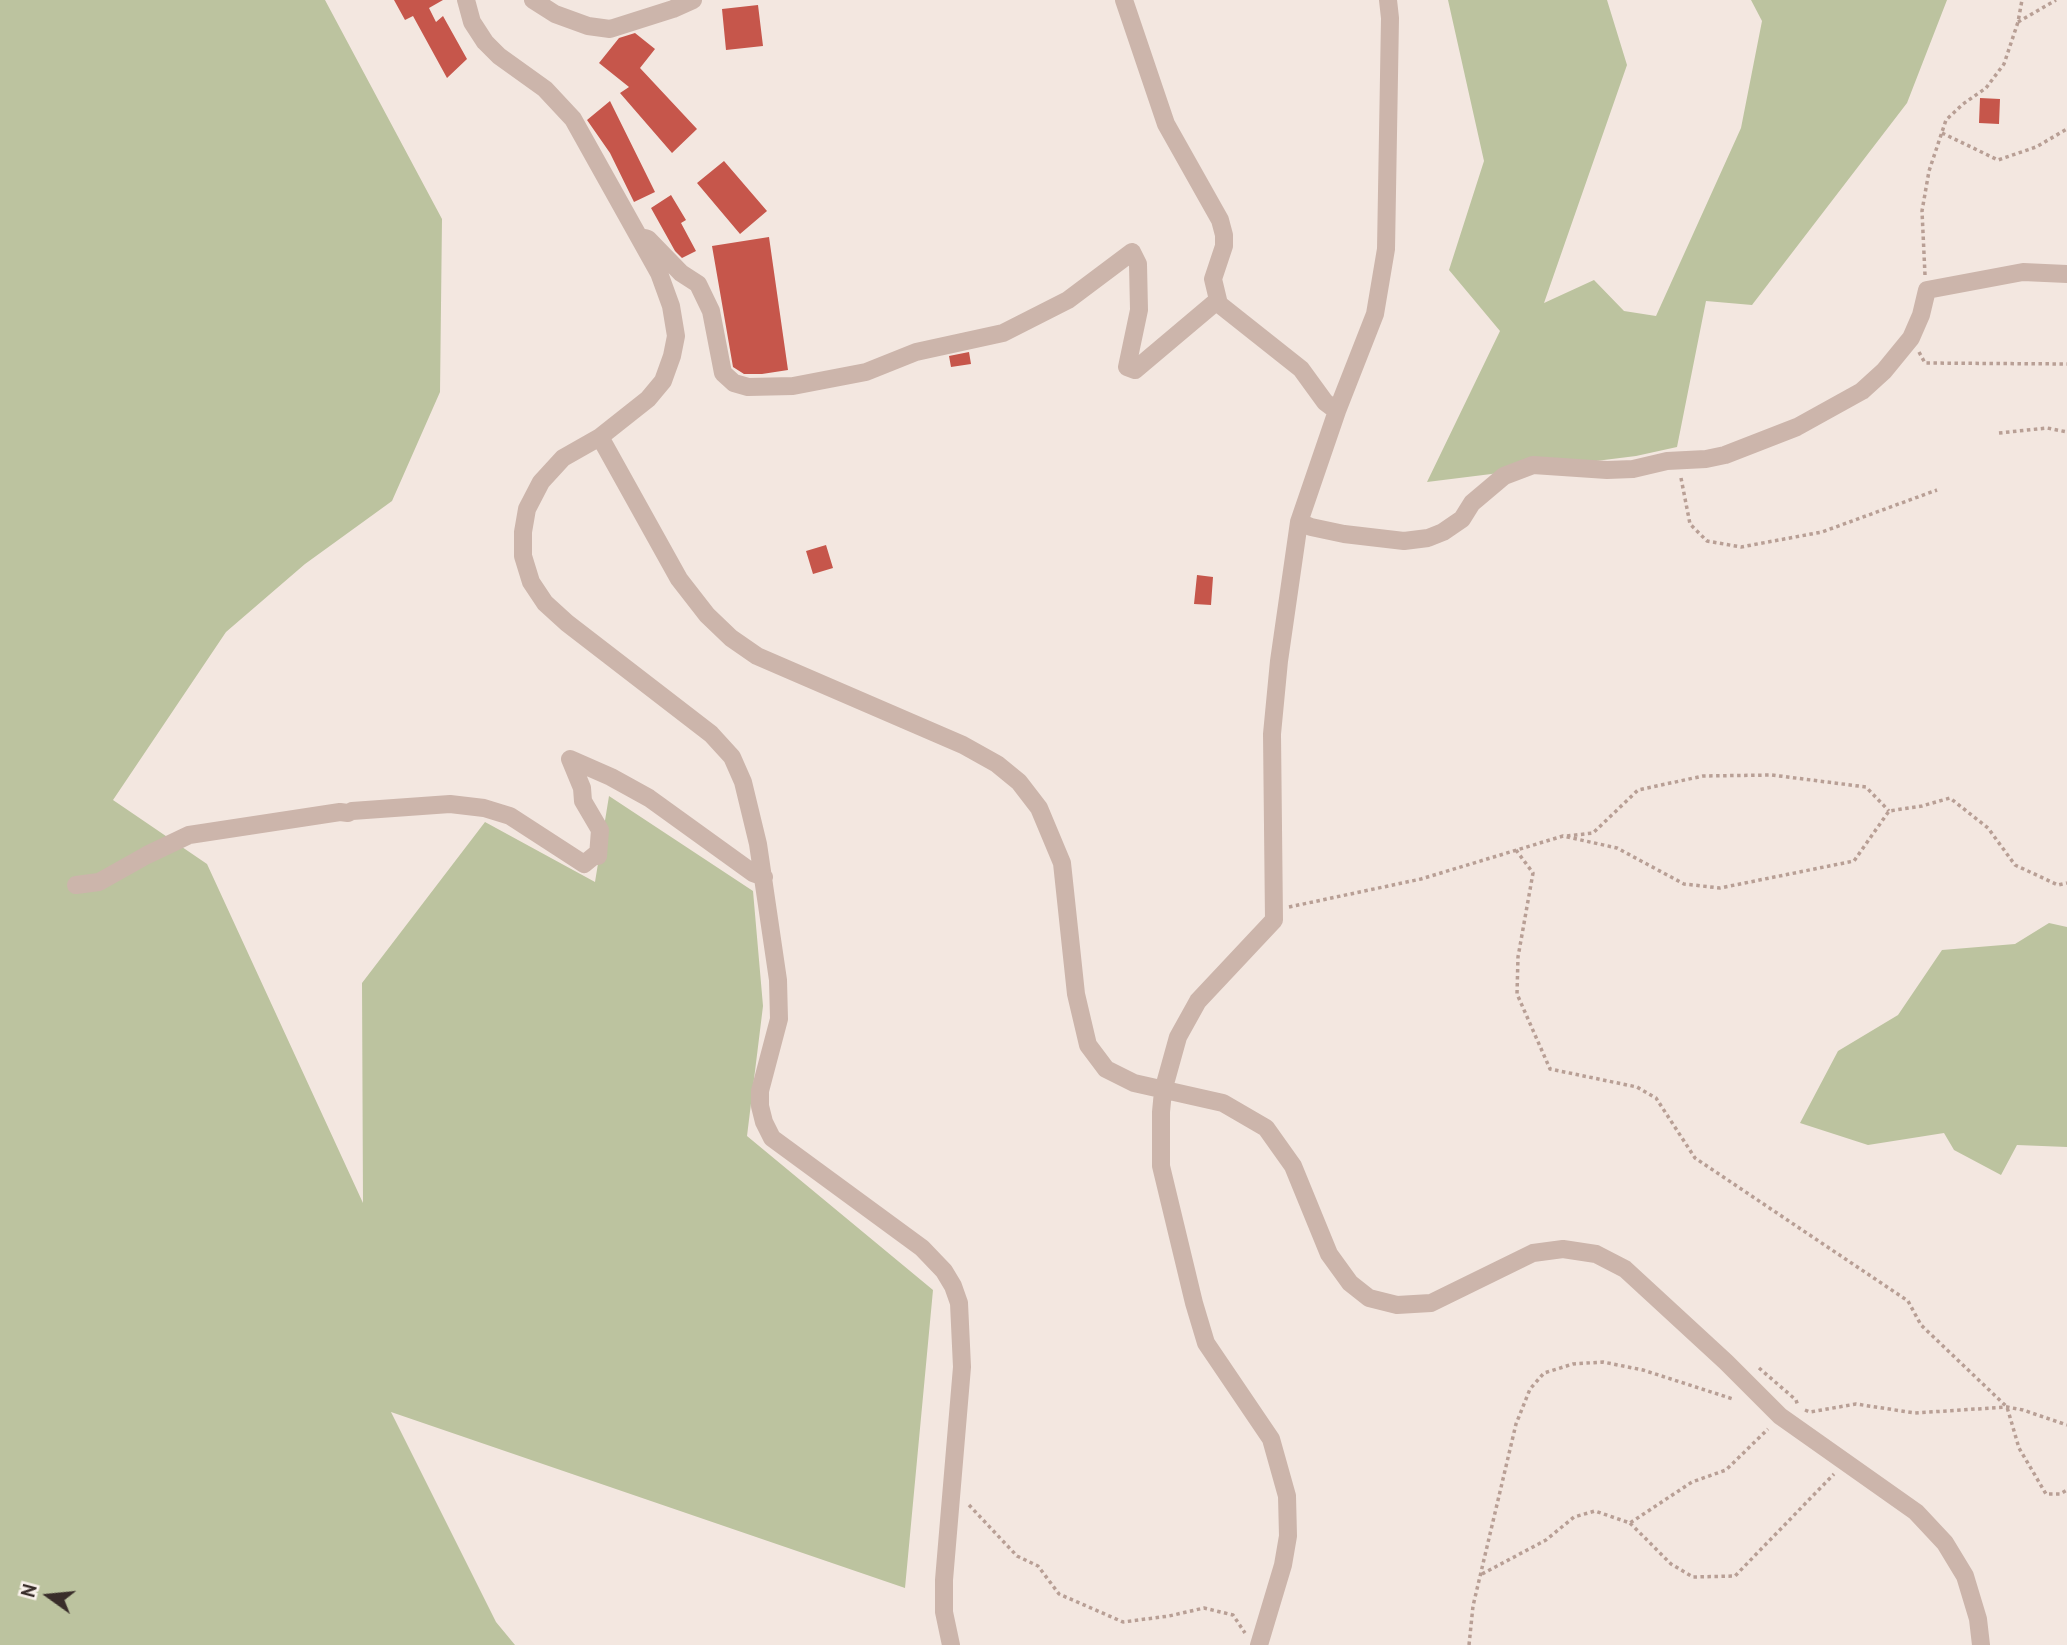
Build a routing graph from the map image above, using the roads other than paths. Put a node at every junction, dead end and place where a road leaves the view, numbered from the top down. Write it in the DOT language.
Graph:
graph roads {
  1 [pos="466,0"];
  2 [pos="533,0"];
  3 [pos="692,0"];
  4 [pos="1124,0"];
  5 [pos="1388,0"];
  6 [pos="638,237"];
  7 [pos="2067,274"];
  8 [pos="1218,300"];
  9 [pos="1337,411"];
  10 [pos="600,438"];
  11 [pos="1299,522"];
  12 [pos="764,877"];
  13 [pos="76,885"];
  14 [pos="1163,1091"];
  15 [pos="1253,1640"];
  16 [pos="951,1645"];
  17 [pos="1981,1645"];
  1 -- 6 [label="street"];
  2 -- 3 [label="street"];
  4 -- 8 [label="street"];
  5 -- 9 [label="street"];
  6 -- 8 [label="street"];
  6 -- 10 [label="street"];
  7 -- 11 [label="street"];
  8 -- 9 [label="street"];
  9 -- 11 [label="street"];
  10 -- 12 [label="street"];
  10 -- 14 [label="street"];
  11 -- 14 [label="street"];
  12 -- 13 [label="street"];
  12 -- 16 [label="street"];
  14 -- 15 [label="street"];
  14 -- 17 [label="street"];
}
